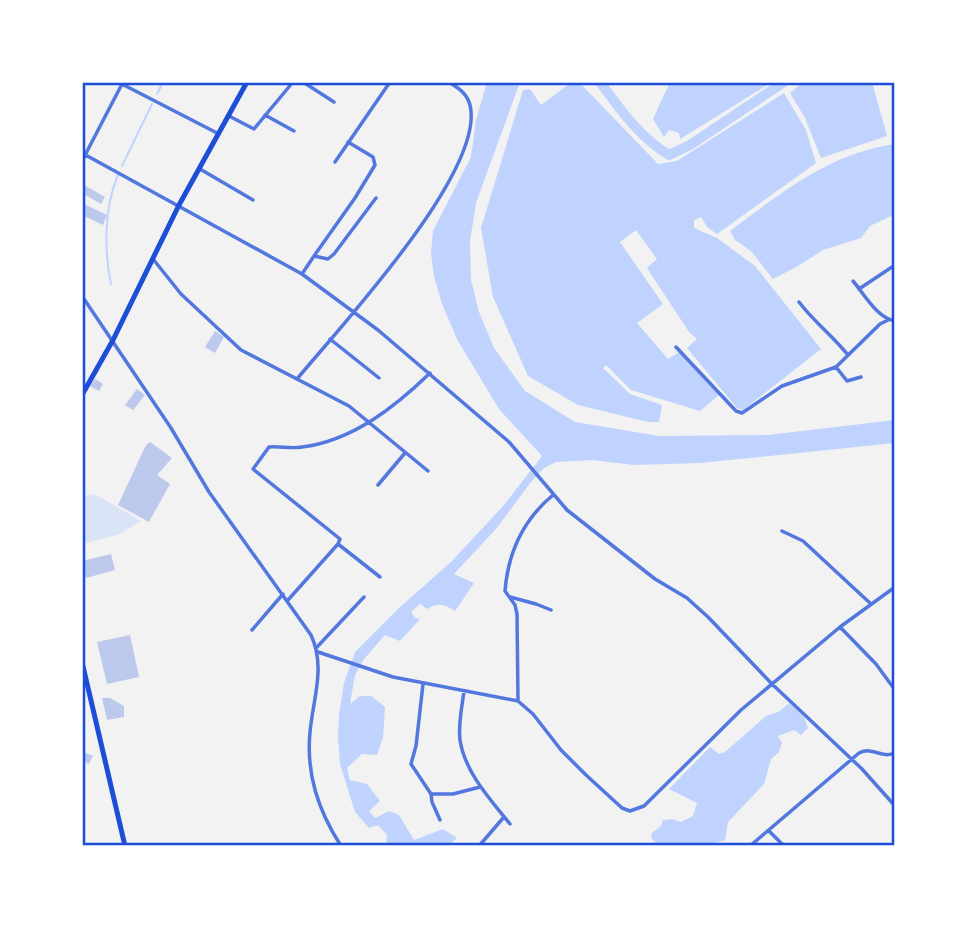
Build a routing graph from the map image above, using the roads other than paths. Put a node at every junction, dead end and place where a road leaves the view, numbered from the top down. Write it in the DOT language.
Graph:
graph roads {
  1 [pos="247,82"];
  2 [pos="293,82"];
  3 [pos="303,82"];
  4 [pos="390,82"];
  5 [pos="449,82"];
  6 [pos="120,83"];
  7 [pos="334,102"];
  8 [pos="265,115"];
  9 [pos="229,116"];
  10 [pos="293,131"];
  11 [pos="219,134"];
  12 [pos="348,142"];
  13 [pos="84,154"];
  14 [pos="82,161"];
  15 [pos="335,162"];
  16 [pos="200,168"];
  17 [pos="376,198"];
  18 [pos="253,200"];
  19 [pos="180,205"];
  20 [pos="314,256"];
  21 [pos="153,259"];
  22 [pos="895,265"];
  23 [pos="302,274"];
  24 [pos="853,281"];
  25 [pos="859,289"];
  26 [pos="82,296"];
  27 [pos="799,302"];
  28 [pos="353,311"];
  29 [pos="888,320"];
  30 [pos="895,321"];
  31 [pos="331,338"];
  32 [pos="113,340"];
  33 [pos="676,347"];
  34 [pos="848,355"];
  35 [pos="836,367"];
  36 [pos="430,373"];
  37 [pos="861,377"];
  38 [pos="379,378"];
  39 [pos="297,379"];
  40 [pos="82,395"];
  41 [pos="369,421"];
  42 [pos="405,453"];
  43 [pos="428,471"];
  44 [pos="379,485"];
  45 [pos="553,495"];
  46 [pos="782,531"];
  47 [pos="338,544"];
  48 [pos="380,577"];
  49 [pos="895,587"];
  50 [pos="284,594"];
  51 [pos="364,597"];
  52 [pos="510,597"];
  53 [pos="288,600"];
  54 [pos="871,604"];
  55 [pos="551,610"];
  56 [pos="840,627"];
  57 [pos="252,630"];
  58 [pos="318,650"];
  59 [pos="82,662"];
  60 [pos="423,684"];
  61 [pos="772,684"];
  62 [pos="464,691"];
  63 [pos="895,691"];
  64 [pos="518,701"];
  65 [pos="895,753"];
  66 [pos="852,759"];
  67 [pos="481,787"];
  68 [pos="431,794"];
  69 [pos="895,806"];
  70 [pos="504,817"];
  71 [pos="440,820"];
  72 [pos="510,824"];
  73 [pos="769,831"];
  74 [pos="125,846"];
  75 [pos="341,846"];
  76 [pos="478,846"];
  77 [pos="750,846"];
  78 [pos="783,846"];
  1 -- 9 [label="main road"];
  2 -- 8 [label="street"];
  3 -- 7 [label="street"];
  4 -- 12 [label="street"];
  5 -- 28 [label="street"];
  6 -- 11 [label="street"];
  6 -- 13 [label="street"];
  8 -- 9 [label="street"];
  8 -- 10 [label="street"];
  9 -- 11 [label="main road"];
  11 -- 16 [label="main road"];
  12 -- 15 [label="street"];
  12 -- 20 [label="street"];
  13 -- 14 [label="street"];
  13 -- 19 [label="street"];
  16 -- 18 [label="street"];
  16 -- 19 [label="main road"];
  17 -- 20 [label="street"];
  19 -- 21 [label="main road"];
  19 -- 23 [label="street"];
  20 -- 23 [label="street"];
  21 -- 32 [label="main road"];
  21 -- 39 [label="street"];
  22 -- 25 [label="street"];
  23 -- 28 [label="street"];
  24 -- 25 [label="street"];
  25 -- 29 [label="street"];
  26 -- 32 [label="street"];
  27 -- 34 [label="street"];
  28 -- 31 [label="street"];
  28 -- 36 [label="street"];
  29 -- 30 [label="street"];
  29 -- 34 [label="street"];
  31 -- 38 [label="street"];
  31 -- 39 [label="street"];
  32 -- 40 [label="main road"];
  32 -- 50 [label="street"];
  33 -- 35 [label="street"];
  34 -- 35 [label="street"];
  35 -- 37 [label="street"];
  36 -- 41 [label="street"];
  36 -- 45 [label="street"];
  39 -- 41 [label="street"];
  41 -- 42 [label="street"];
  41 -- 47 [label="street"];
  42 -- 43 [label="street"];
  42 -- 44 [label="street"];
  45 -- 52 [label="street"];
  45 -- 61 [label="street"];
  46 -- 54 [label="street"];
  47 -- 48 [label="street"];
  47 -- 53 [label="street"];
  49 -- 54 [label="street"];
  50 -- 53 [label="street"];
  50 -- 57 [label="street"];
  51 -- 58 [label="street"];
  52 -- 55 [label="street"];
  52 -- 64 [label="street"];
  53 -- 58 [label="street"];
  54 -- 56 [label="street"];
  56 -- 61 [label="street"];
  56 -- 63 [label="street"];
  58 -- 60 [label="street"];
  58 -- 75 [label="street"];
  59 -- 74 [label="main road"];
  60 -- 62 [label="street"];
  60 -- 68 [label="street"];
  61 -- 64 [label="street"];
  61 -- 66 [label="street"];
  62 -- 64 [label="street"];
  62 -- 67 [label="street"];
  65 -- 66 [label="street"];
  66 -- 69 [label="street"];
  66 -- 73 [label="street"];
  67 -- 68 [label="street"];
  67 -- 70 [label="street"];
  68 -- 71 [label="street"];
  70 -- 72 [label="street"];
  70 -- 76 [label="street"];
  73 -- 77 [label="street"];
  73 -- 78 [label="street"];
}
